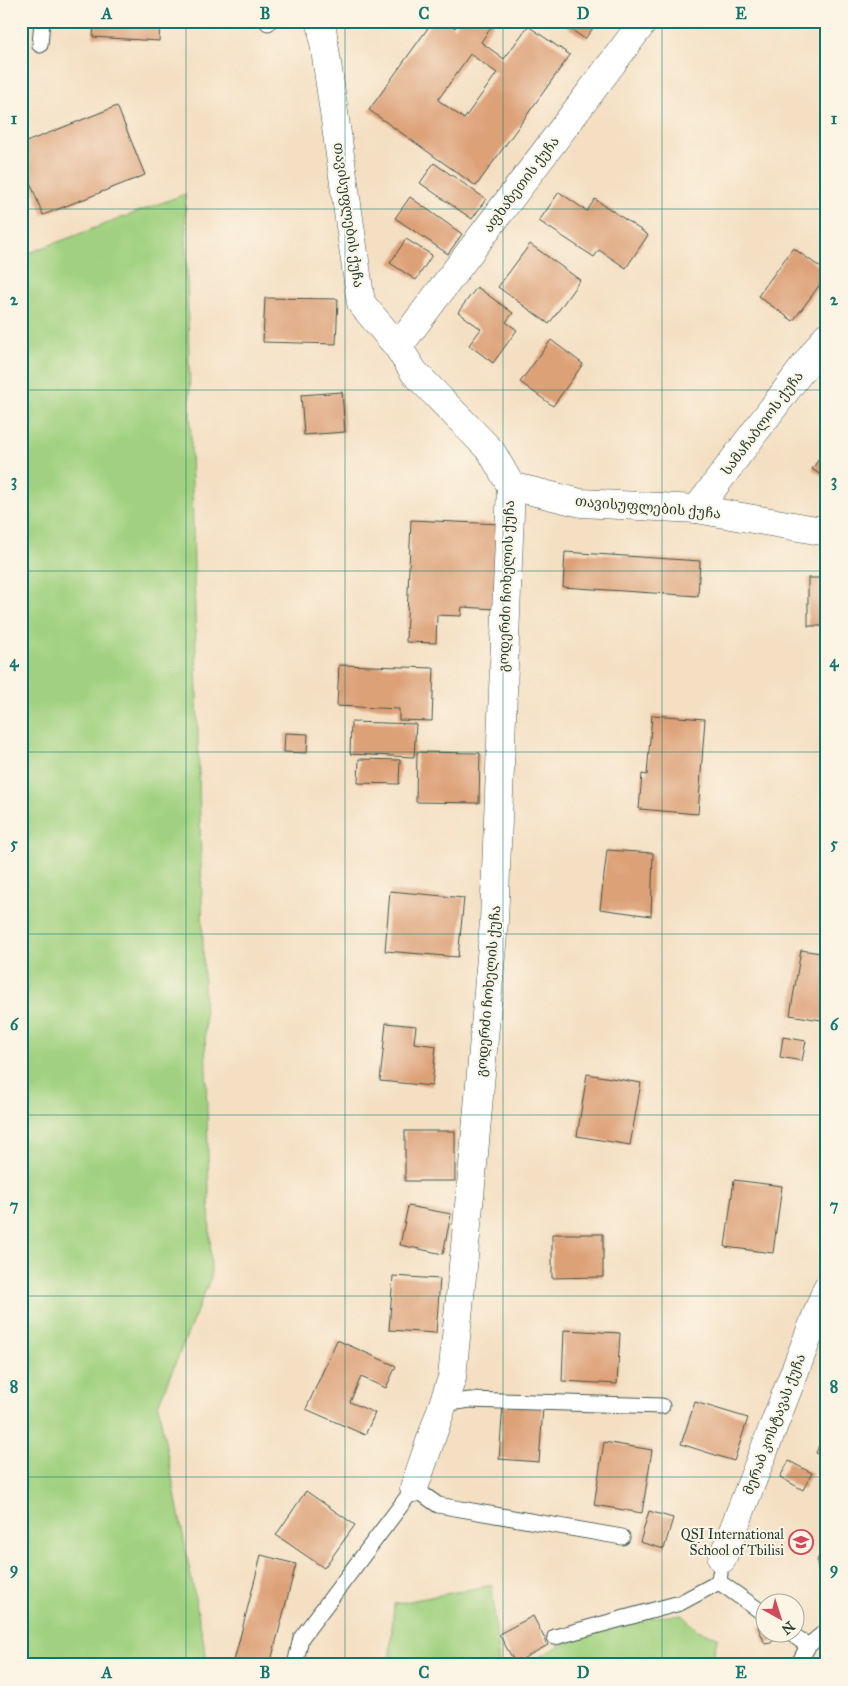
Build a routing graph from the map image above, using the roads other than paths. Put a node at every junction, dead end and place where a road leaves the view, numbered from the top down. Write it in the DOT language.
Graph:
graph roads {
  1 [pos="42,21"];
  2 [pos="321,21"];
  3 [pos="644,21"];
  4 [pos="40,45"];
  5 [pos="827,336"];
  6 [pos="398,348"];
  7 [pos="511,486"];
  8 [pos="697,510"];
  9 [pos="827,532"];
  10 [pos="827,1288"];
  11 [pos="443,1404"];
  12 [pos="662,1406"];
  13 [pos="414,1488"];
  14 [pos="622,1537"];
  15 [pos="827,1559"];
  16 [pos="721,1570"];
  17 [pos="827,1573"];
  18 [pos="756,1605"];
  19 [pos="827,1630"];
  20 [pos="555,1637"];
  21 [pos="795,1644"];
  22 [pos="799,1658"];
  23 [pos="295,1665"];
  1 -- 4 [label="lane"];
  2 -- 6 [label="street, თავისუფლების ქუჩა"];
  3 -- 6 [label="street, აფხაზეთის ქუჩა"];
  5 -- 8 [label="street, სამაჩაბლოს ქუჩა"];
  6 -- 7 [label="street, თავისუფლების ქუჩა"];
  7 -- 8 [label="street, თავისუფლების ქუჩა"];
  7 -- 11 [label="street, გოდერძი ჩოხელის ქუჩა"];
  8 -- 9 [label="street, თავისუფლების ქუჩა"];
  10 -- 16 [label="street, მერაბ კოსტავას ქუჩა"];
  11 -- 12 [label="lane"];
  11 -- 13 [label="street, გოდერძი ჩოხელის ქუჩა"];
  13 -- 14 [label="lane"];
  13 -- 23 [label="lane"];
  15 -- 17 [label="lane"];
  16 -- 18 [label="lane"];
  16 -- 20 [label="lane"];
  19 -- 22 [label="lane"];
  21 -- 22 [label="lane"];
}
